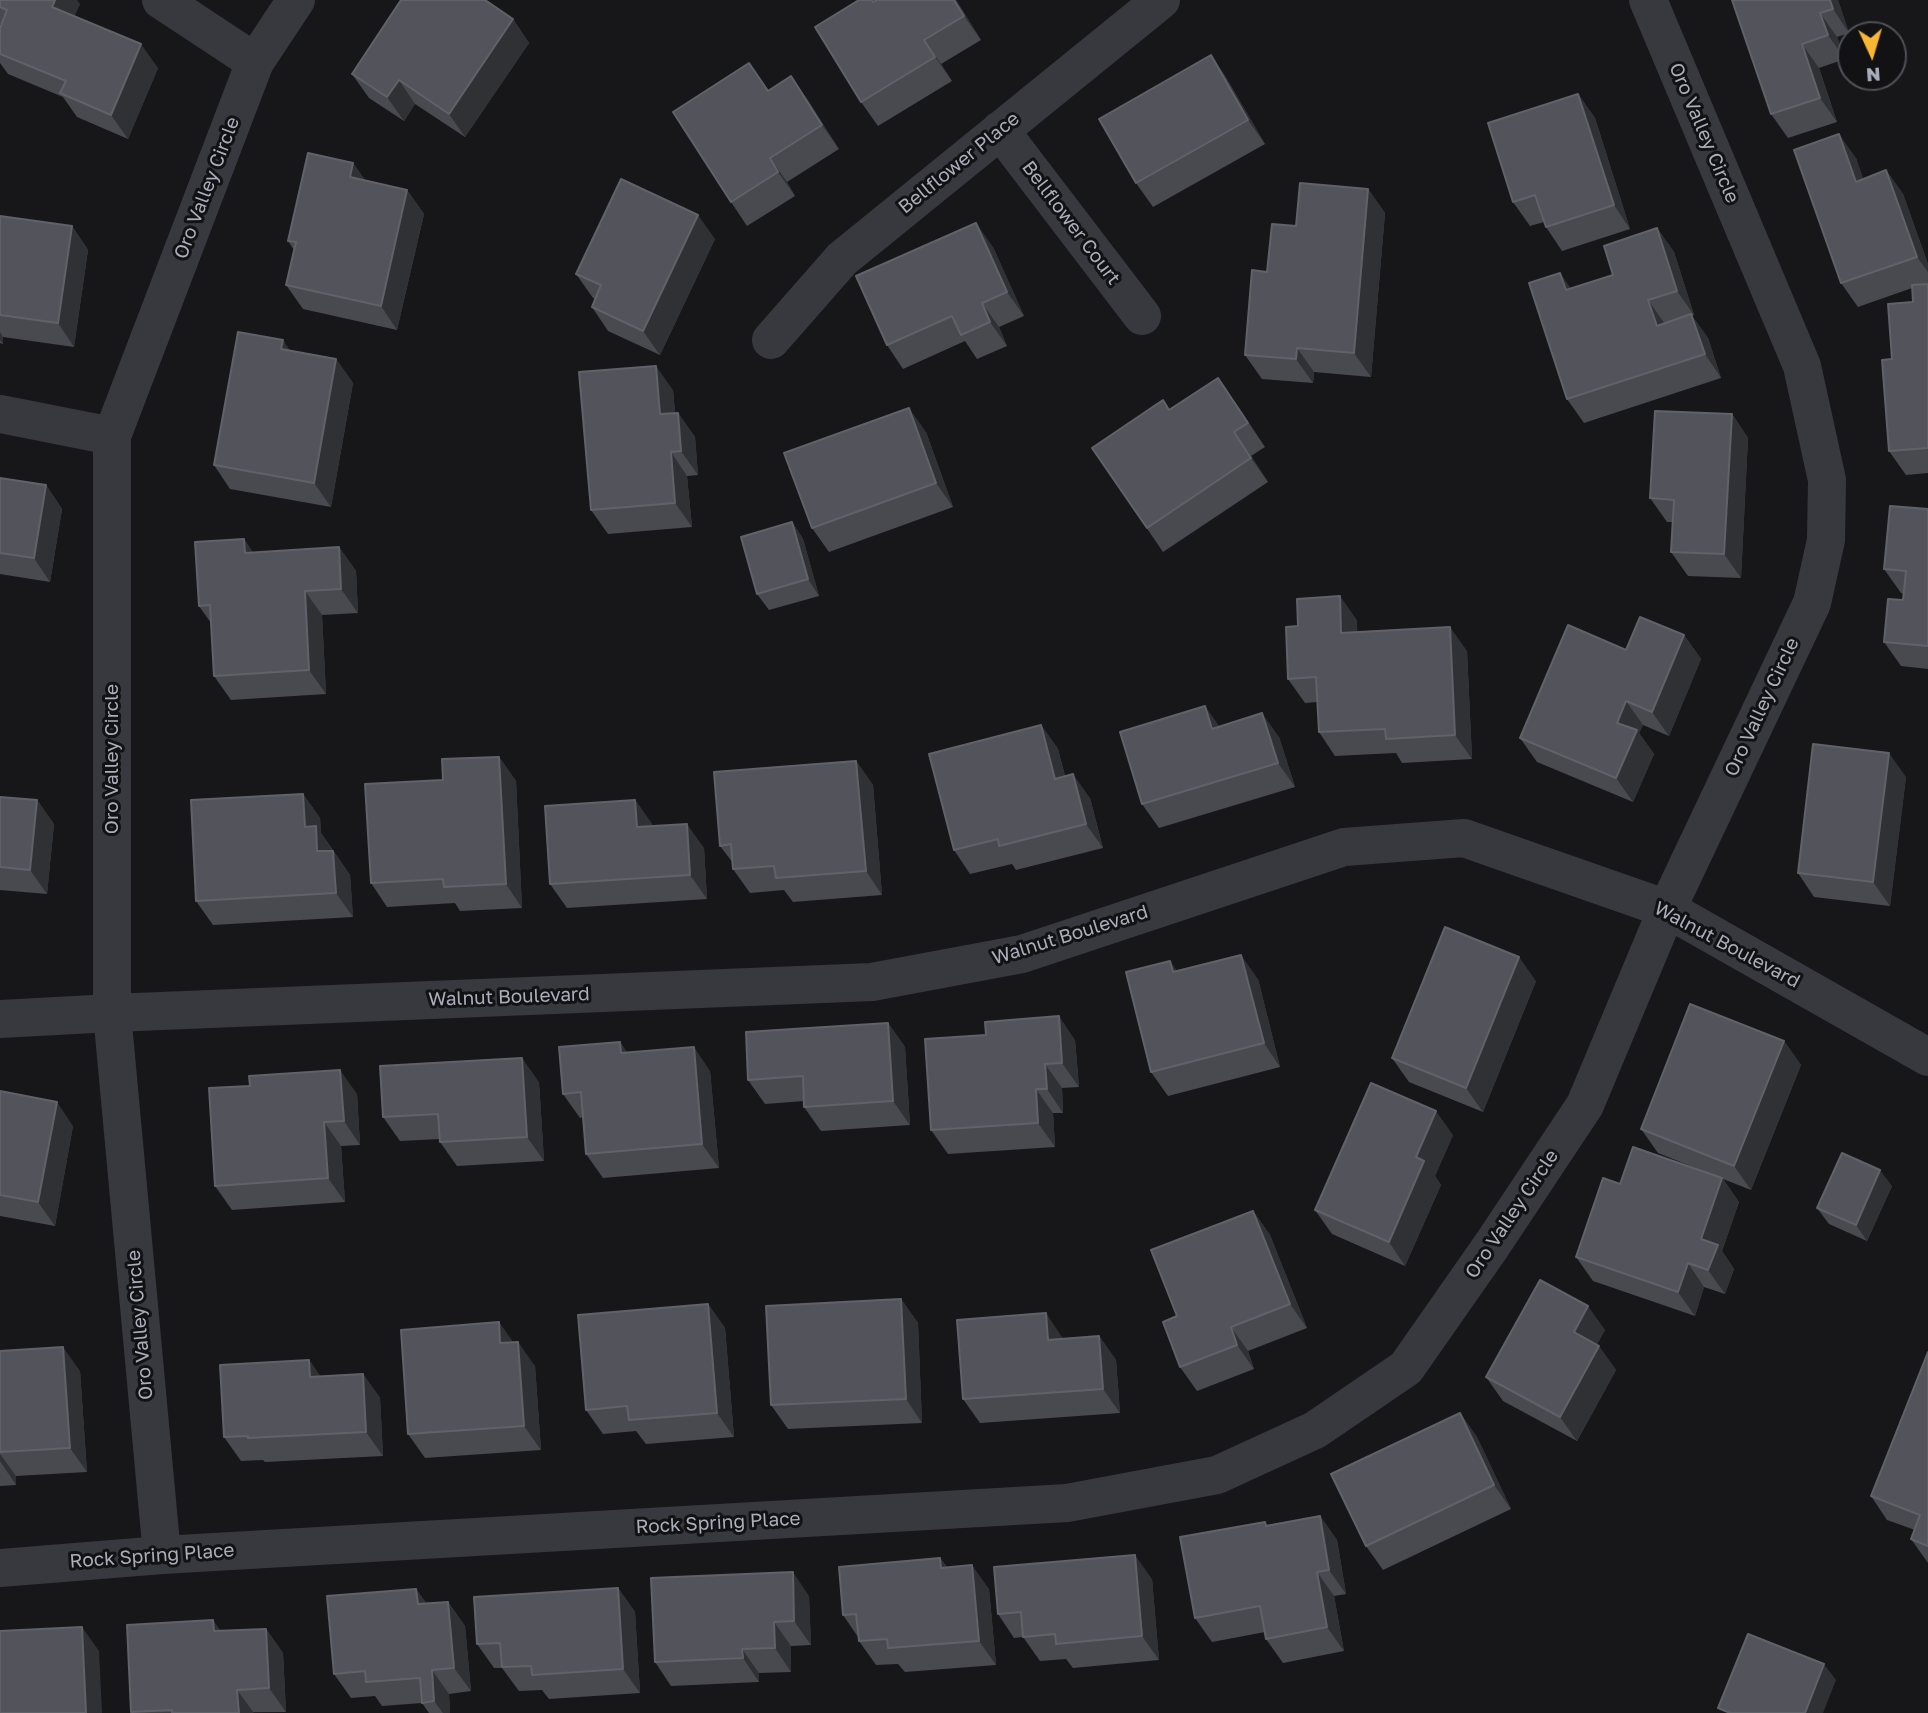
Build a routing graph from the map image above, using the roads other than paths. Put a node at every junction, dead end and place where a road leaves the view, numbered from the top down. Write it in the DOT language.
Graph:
graph roads {
  1 [pos="161,0"];
  2 [pos="296,0"];
  3 [pos="1161,0"];
  4 [pos="1648,0"];
  5 [pos="255,62"];
  6 [pos="1000,130"];
  7 [pos="1142,316"];
  8 [pos="771,340"];
  9 [pos="0,414"];
  10 [pos="112,436"];
  11 [pos="1667,909"];
  12 [pos="112,1013"];
  13 [pos="0,1020"];
  14 [pos="1928,1056"];
  15 [pos="1406,1368"];
  16 [pos="162,1555"];
  17 [pos="0,1568"];
  1 -- 5 [label="street"];
  2 -- 5 [label="street, Oro Valley Circle"];
  3 -- 6 [label="street, Bellflower Place"];
  4 -- 11 [label="street, Oro Valley Circle"];
  5 -- 10 [label="street, Oro Valley Circle"];
  6 -- 7 [label="street, Bellflower Court"];
  6 -- 8 [label="street, Bellflower Place"];
  9 -- 10 [label="street"];
  10 -- 12 [label="street, Oro Valley Circle"];
  11 -- 12 [label="street, Walnut Boulevard"];
  11 -- 14 [label="street, Walnut Boulevard"];
  11 -- 15 [label="street, Oro Valley Circle"];
  12 -- 13 [label="street, Walnut Boulevard"];
  12 -- 16 [label="street, Oro Valley Circle"];
  15 -- 16 [label="street, Rock Spring Place"];
  16 -- 17 [label="street, Rock Spring Place"];
}
